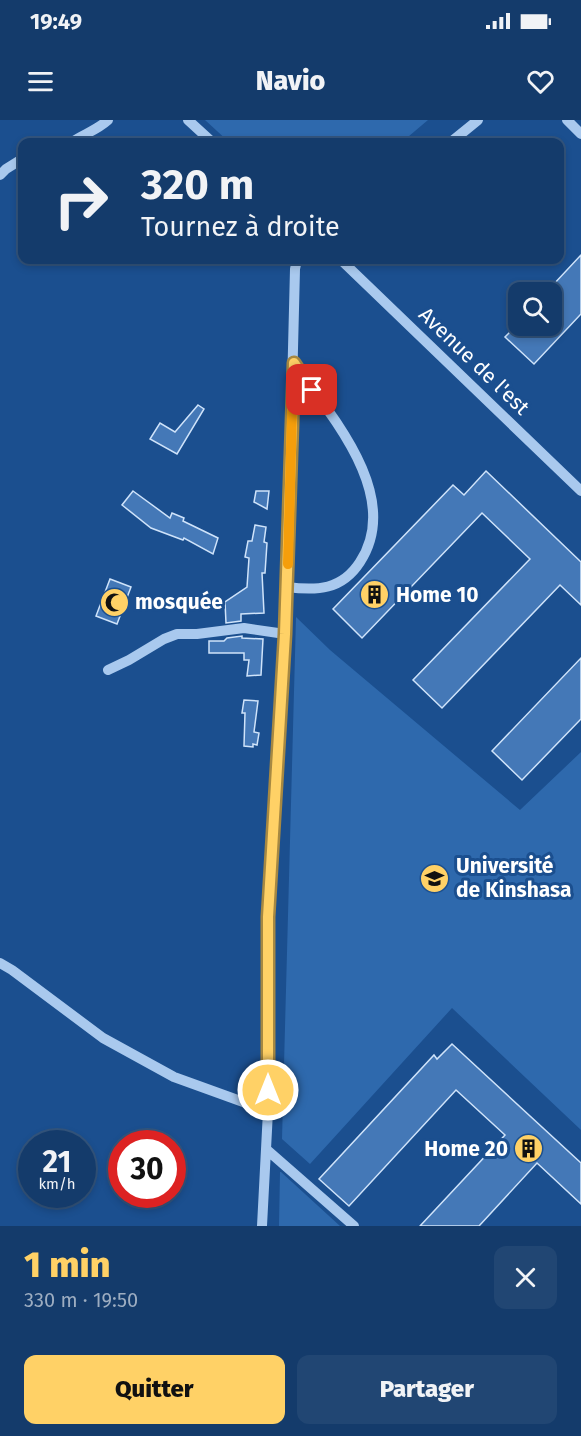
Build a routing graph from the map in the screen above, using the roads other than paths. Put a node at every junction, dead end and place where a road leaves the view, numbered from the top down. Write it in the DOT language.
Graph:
graph roads {
  1 [pos="108,120"];
  2 [pos="188,120"];
  3 [pos="478,120"];
  4 [pos="567,120"];
  5 [pos="581,134"];
  6 [pos="78,138"];
  7 [pos="208,138"];
  8 [pos="457,138"];
  9 [pos="18,162"];
  10 [pos="0,176"];
  11 [pos="296,264"];
  12 [pos="345,264"];
  13 [pos="294,363"];
  14 [pos="581,491"];
  15 [pos="287,587"];
  16 [pos="285,634"];
  17 [pos="108,670"];
  18 [pos="0,963"];
  19 [pos="268,1111"];
  20 [pos="266,1149"];
  21 [pos="262,1226"];
  22 [pos="354,1226"];
  1 -- 6 [label="street"];
  2 -- 7 [label="street"];
  3 -- 8 [label="street"];
  4 -- 5 [label="street"];
  9 -- 10 [label="street"];
  11 -- 13 [label="street"];
  12 -- 14 [label="street, Avenue de l'est"];
  13 -- 15 [label="street"];
  13 -- 15 [label="street"];
  15 -- 16 [label="street"];
  16 -- 17 [label="street"];
  16 -- 19 [label="street"];
  18 -- 19 [label="street"];
  19 -- 20 [label="street"];
  20 -- 21 [label="street"];
  20 -- 22 [label="street"];
}
